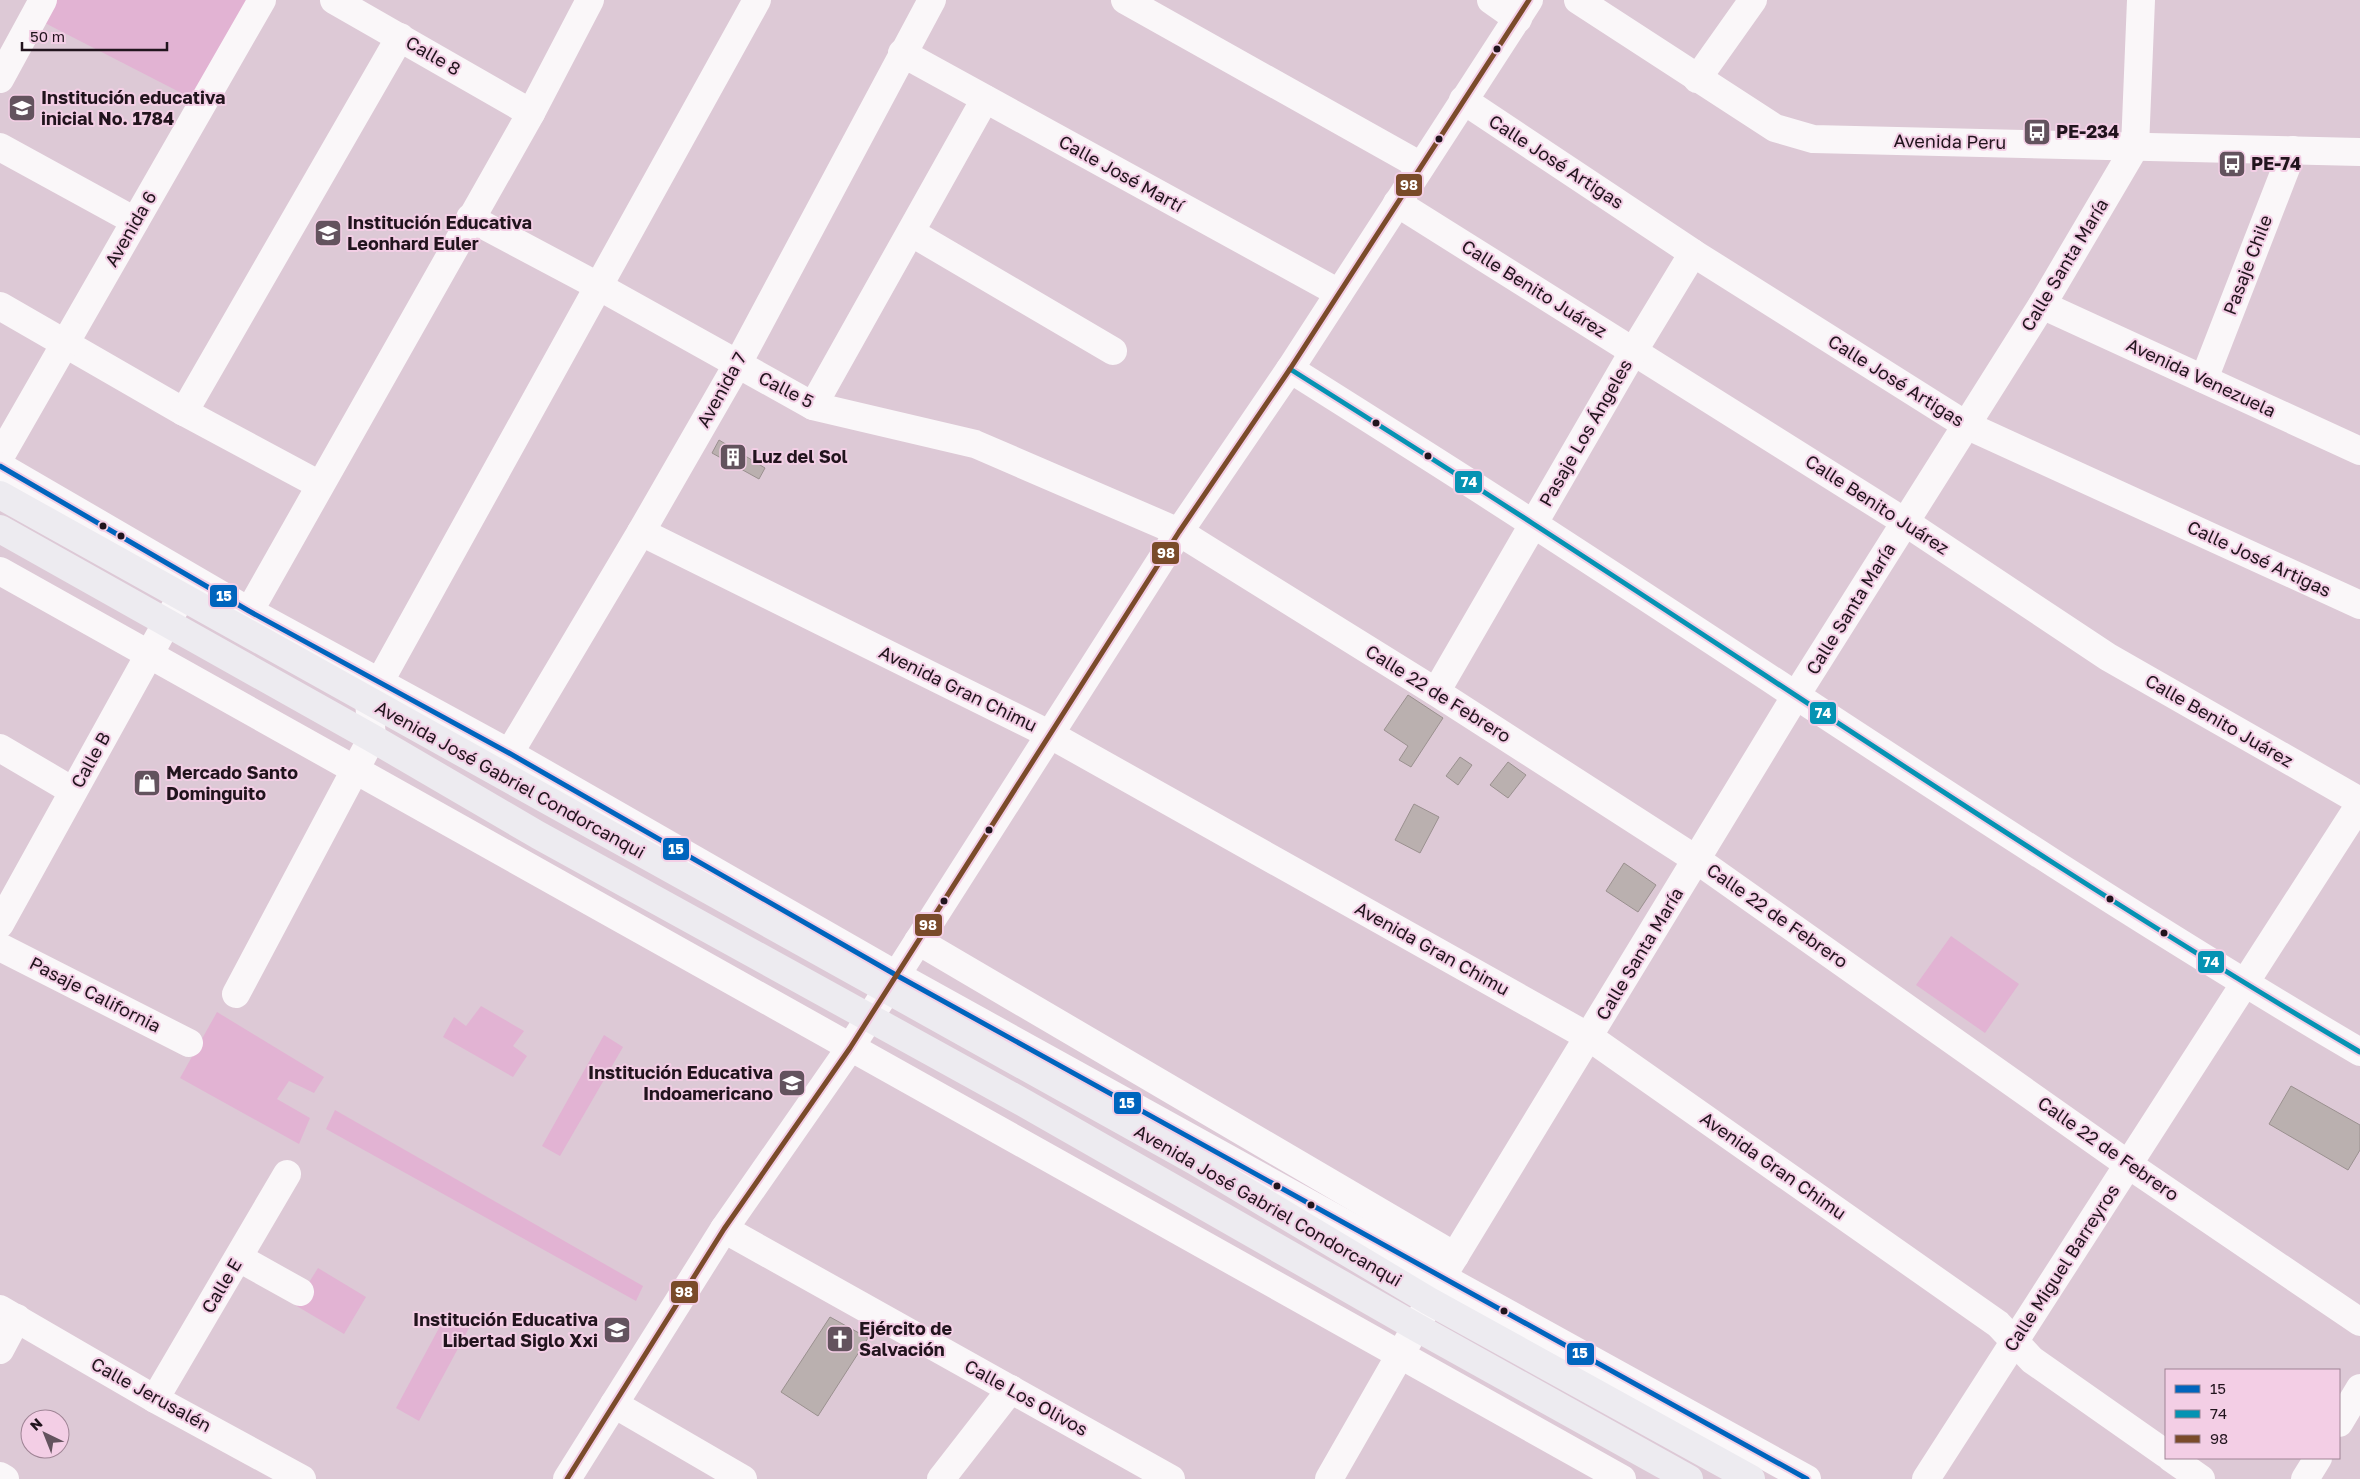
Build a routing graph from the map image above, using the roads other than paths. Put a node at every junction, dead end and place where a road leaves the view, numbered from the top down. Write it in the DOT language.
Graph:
graph roads {
  1 [pos="42,0"];
  2 [pos="262,0"];
  3 [pos="334,0"];
  4 [pos="590,0"];
  5 [pos="757,0"];
  6 [pos="932,0"];
  7 [pos="1125,0"];
  8 [pos="1491,0"];
  9 [pos="1578,0"];
  10 [pos="1753,0"];
  11 [pos="2141,0"];
  12 [pos="1524,9"];
  13 [pos="400,37"];
  14 [pos="902,54"];
  15 [pos="0,79"];
  16 [pos="1697,79"];
  17 [pos="985,99"];
  18 [pos="1463,100"];
  19 [pos="531,113"];
  20 [pos="0,147"];
  21 [pos="2135,147"];
  22 [pos="2293,150"];
  23 [pos="2360,152"];
  24 [pos="1421,166"];
  25 [pos="1398,203"];
  26 [pos="470,218"];
  27 [pos="135,221"];
  28 [pos="912,233"];
  29 [pos="1694,253"];
  30 [pos="598,286"];
  31 [pos="1339,293"];
  32 [pos="2042,305"];
  33 [pos="0,306"];
  34 [pos="66,342"];
  35 [pos="1113,351"];
  36 [pos="1633,352"];
  37 [pos="737,365"];
  38 [pos="1290,369"];
  39 [pos="2204,379"];
  40 [pos="813,406"];
  41 [pos="184,412"];
  42 [pos="1966,425"];
  43 [pos="2359,447"];
  44 [pos="0,457"];
  45 [pos="0,466"];
  46 [pos="320,485"];
  47 [pos="0,495"];
  48 [pos="1906,522"];
  49 [pos="1534,524"];
  50 [pos="0,529"];
  51 [pos="642,532"];
  52 [pos="1179,532"];
  53 [pos="0,571"];
  54 [pos="181,597"];
  55 [pos="2360,605"];
  56 [pos="244,620"];
  57 [pos="167,622"];
  58 [pos="150,654"];
  59 [pos="374,692"];
  60 [pos="1436,692"];
  61 [pos="1795,697"];
  62 [pos="1049,734"];
  63 [pos="372,738"];
  64 [pos="0,748"];
  65 [pos="504,763"];
  66 [pos="356,769"];
  67 [pos="73,791"];
  68 [pos="2360,802"];
  69 [pos="1697,860"];
  70 [pos="0,924"];
  71 [pos="918,941"];
  72 [pos="0,947"];
  73 [pos="891,983"];
  74 [pos="2244,984"];
  75 [pos="236,994"];
  76 [pos="869,1018"];
  77 [pos="1589,1037"];
  78 [pos="189,1043"];
  79 [pos="850,1048"];
  80 [pos="2360,1052"];
  81 [pos="2129,1165"];
  82 [pos="287,1174"];
  83 [pos="724,1229"];
  84 [pos="239,1258"];
  85 [pos="1449,1267"];
  86 [pos="300,1292"];
  87 [pos="1429,1301"];
  88 [pos="9,1314"];
  89 [pos="2360,1322"];
  90 [pos="1416,1327"];
  91 [pos="2014,1342"];
  92 [pos="0,1350"];
  93 [pos="1400,1355"];
  94 [pos="2360,1388"];
  95 [pos="1011,1389"];
  96 [pos="155,1399"];
  97 [pos="614,1404"];
  98 [pos="2340,1421"];
  99 [pos="2165,1453"];
  100 [pos="2172,1459"];
  101 [pos="2317,1459"];
  102 [pos="0,1476"];
  103 [pos="5,1479"];
  104 [pos="302,1479"];
  105 [pos="567,1479"];
  106 [pos="743,1479"];
  107 [pos="941,1479"];
  108 [pos="1171,1479"];
  109 [pos="1329,1479"];
  110 [pos="1622,1479"];
  111 [pos="1689,1479"];
  112 [pos="1751,1479"];
  113 [pos="1807,1479"];
  114 [pos="1926,1479"];
  115 [pos="2201,1479"];
  116 [pos="2305,1479"];
  1 -- 15 [label="street"];
  2 -- 27 [label="street, Avenida 6"];
  3 -- 13 [label="street, Calle 8"];
  4 -- 19 [label="street"];
  5 -- 30 [label="street"];
  6 -- 14 [label="street, Avenida 7"];
  7 -- 24 [label="street"];
  8 -- 12 [label="street"];
  9 -- 16 [label="street, Avenida Peru"];
  10 -- 16 [label="street"];
  11 -- 21 [label="street, Calle Santa María"];
  12 -- 18 [label="street"];
  13 -- 19 [label="street, Calle 8"];
  13 -- 41 [label="street"];
  14 -- 17 [label="street, Calle José Martí"];
  14 -- 37 [label="street, Avenida 7"];
  16 -- 21 [label="street, Avenida Peru"];
  17 -- 28 [label="street"];
  17 -- 31 [label="street, Calle José Martí"];
  18 -- 24 [label="street"];
  18 -- 29 [label="street, Calle José Artigas"];
  19 -- 26 [label="street"];
  20 -- 27 [label="street"];
  21 -- 22 [label="street, Avenida Peru"];
  21 -- 32 [label="street, Calle Santa María"];
  22 -- 23 [label="street, Avenida Peru"];
  22 -- 39 [label="street, Pasaje Chile"];
  24 -- 25 [label="street"];
  25 -- 31 [label="street"];
  25 -- 36 [label="street, Calle Benito Juárez"];
  26 -- 30 [label="street, Calle 5"];
  26 -- 46 [label="street"];
  27 -- 34 [label="street, Avenida 6"];
  28 -- 35 [label="street"];
  28 -- 40 [label="street"];
  29 -- 36 [label="street, Pasaje Los Ángeles"];
  29 -- 42 [label="street, Calle José Artigas"];
  30 -- 37 [label="street, Calle 5"];
  30 -- 59 [label="street"];
  31 -- 38 [label="street"];
  32 -- 39 [label="street, Avenida Venezuela"];
  32 -- 42 [label="street, Calle Santa María"];
  33 -- 34 [label="street"];
  34 -- 41 [label="street"];
  34 -- 44 [label="street, Avenida 6"];
  36 -- 48 [label="street, Calle Benito Juárez"];
  36 -- 49 [label="street, Pasaje Los Ángeles"];
  37 -- 40 [label="street, Calle 5"];
  37 -- 51 [label="street, Avenida 7"];
  38 -- 49 [label="street"];
  38 -- 52 [label="street"];
  39 -- 43 [label="street, Avenida Venezuela"];
  40 -- 52 [label="street, Calle 5"];
  41 -- 46 [label="street"];
  42 -- 48 [label="street, Calle Santa María"];
  42 -- 55 [label="street, Calle José Artigas"];
  45 -- 56 [label="street, Avenida José Gabriel Condorcanqui"];
  46 -- 56 [label="street"];
  47 -- 54 [label="highway, Avenida José Gabriel Condorcanqui"];
  48 -- 61 [label="street, Calle Santa María"];
  48 -- 68 [label="street, Calle Benito Juárez"];
  49 -- 60 [label="street, Pasaje Los Ángeles"];
  49 -- 61 [label="street"];
  50 -- 57 [label="highway, Avenida José Gabriel Condorcanqui"];
  51 -- 62 [label="street, Avenida Gran Chimu"];
  51 -- 65 [label="street, Avenida 7"];
  52 -- 60 [label="street, Calle 22 de Febrero"];
  52 -- 62 [label="street"];
  53 -- 58 [label="street"];
  54 -- 56 [label="highway, Avenida José Gabriel Condorcanqui"];
  54 -- 57 [label="street, Calle B"];
  56 -- 59 [label="highway, Avenida José Gabriel Condorcanqui"];
  57 -- 58 [label="street, Calle B"];
  57 -- 63 [label="highway, Avenida José Gabriel Condorcanqui"];
  58 -- 66 [label="street"];
  58 -- 67 [label="street, Calle B"];
  59 -- 63 [label="street"];
  59 -- 65 [label="highway, Avenida José Gabriel Condorcanqui"];
  60 -- 69 [label="street, Calle 22 de Febrero"];
  61 -- 69 [label="street, Calle Santa María"];
  61 -- 74 [label="street"];
  62 -- 71 [label="street"];
  62 -- 77 [label="street, Avenida Gran Chimu"];
  63 -- 66 [label="street"];
  63 -- 76 [label="highway, Avenida José Gabriel Condorcanqui"];
  64 -- 67 [label="street"];
  65 -- 73 [label="highway, Avenida José Gabriel Condorcanqui"];
  66 -- 75 [label="street"];
  66 -- 79 [label="street"];
  67 -- 70 [label="street, Calle B"];
  68 -- 74 [label="street, Calle Miguel Barreyros"];
  69 -- 77 [label="street, Calle Santa María"];
  69 -- 81 [label="street, Calle 22 de Febrero"];
  71 -- 73 [label="street"];
  71 -- 85 [label="street"];
  72 -- 78 [label="street, Pasaje California"];
  73 -- 76 [label="street"];
  73 -- 85 [label="street, Avenida José Gabriel Condorcanqui"];
  73 -- 87 [label="highway, Avenida José Gabriel Condorcanqui"];
  74 -- 80 [label="street"];
  74 -- 81 [label="street, Calle Miguel Barreyros"];
  76 -- 79 [label="street"];
  76 -- 90 [label="highway, Avenida José Gabriel Condorcanqui"];
  77 -- 85 [label="street, Calle Santa María"];
  77 -- 91 [label="street, Avenida Gran Chimu"];
  79 -- 83 [label="street"];
  79 -- 93 [label="street"];
  81 -- 89 [label="street, Calle 22 de Febrero"];
  81 -- 91 [label="street, Calle Miguel Barreyros"];
  82 -- 84 [label="street, Calle E"];
  83 -- 95 [label="street, Calle Los Olivos"];
  83 -- 97 [label="street"];
  84 -- 86 [label="street"];
  84 -- 96 [label="street, Calle E"];
  85 -- 87 [label="street, Calle Santa María"];
  85 -- 113 [label="street, Avenida José Gabriel Condorcanqui"];
  87 -- 90 [label="street, Calle Santa María"];
  87 -- 112 [label="highway, Avenida José Gabriel Condorcanqui"];
  88 -- 92 [label="street"];
  88 -- 96 [label="street, Calle Jerusalén"];
  90 -- 93 [label="street, Calle Santa María"];
  90 -- 111 [label="highway, Avenida José Gabriel Condorcanqui"];
  91 -- 99 [label="street, Avenida Gran Chimu"];
  91 -- 114 [label="street, Calle Miguel Barreyros"];
  93 -- 109 [label="street, Calle Santa María"];
  93 -- 110 [label="street"];
  94 -- 98 [label="street"];
  95 -- 107 [label="street"];
  95 -- 108 [label="street, Calle Los Olivos"];
  96 -- 104 [label="street, Calle Jerusalén"];
  97 -- 105 [label="street"];
  97 -- 106 [label="street"];
  100 -- 115 [label="street"];
  101 -- 116 [label="street"];
  102 -- 103 [label="street"];
}
